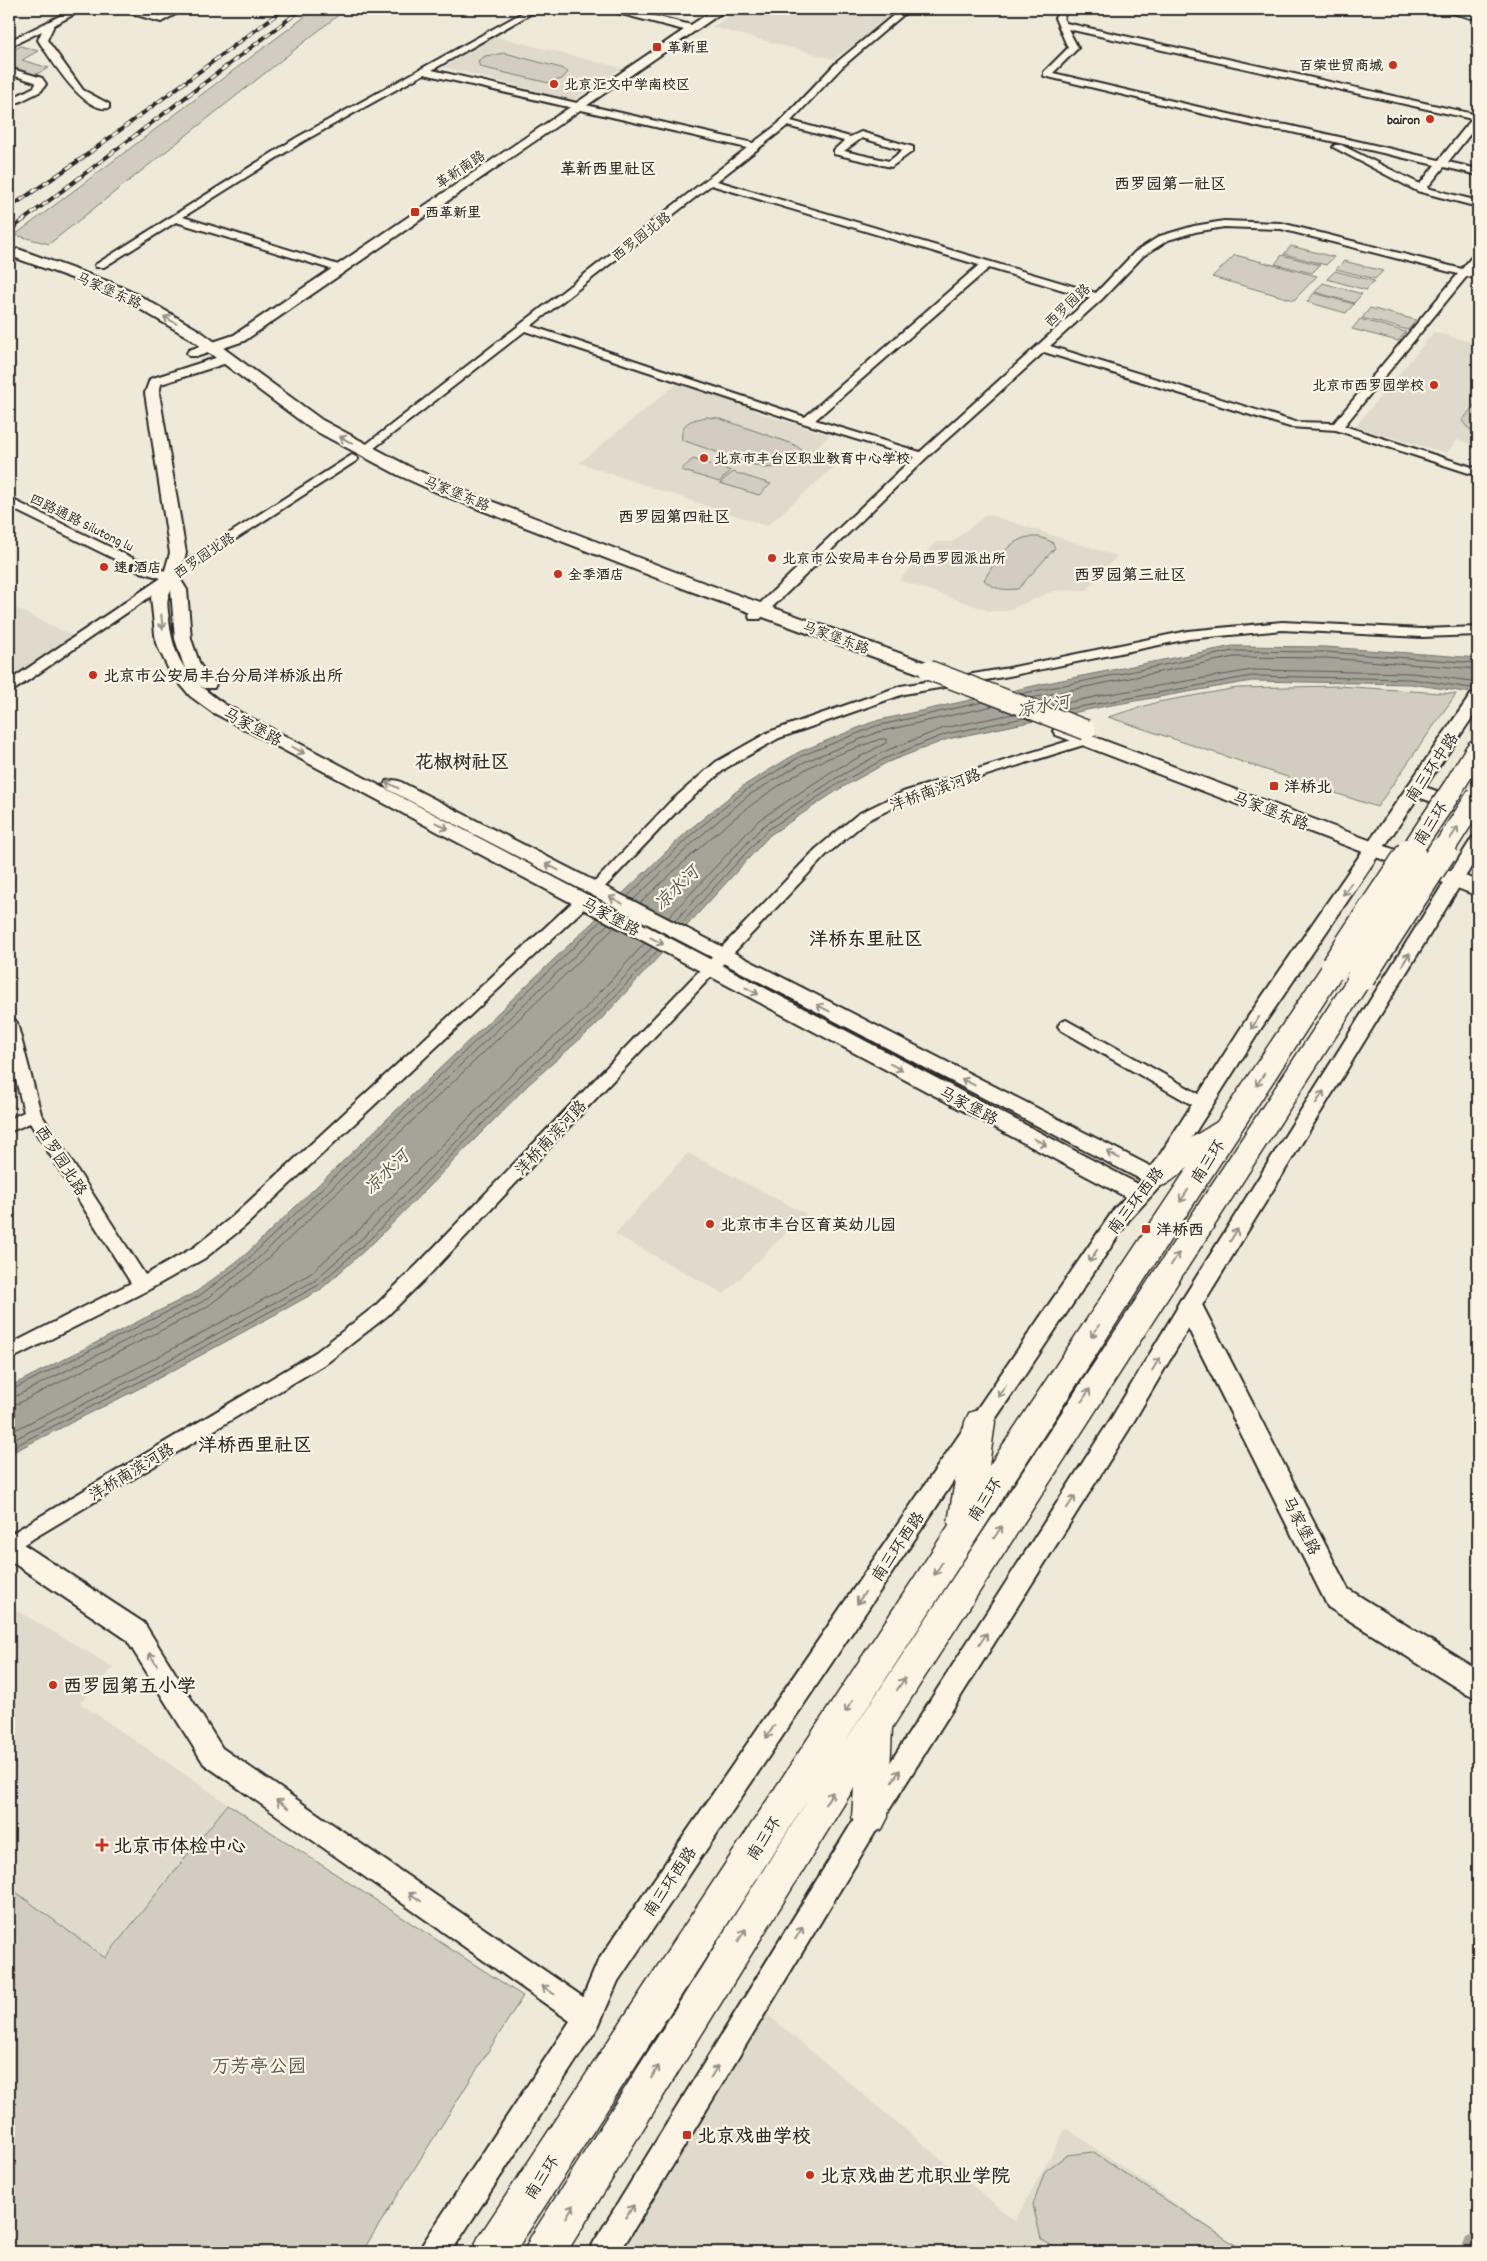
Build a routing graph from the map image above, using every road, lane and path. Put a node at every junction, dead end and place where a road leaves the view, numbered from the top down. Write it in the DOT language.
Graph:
graph roads {
  1 [pos="80,9"];
  2 [pos="137,9"];
  3 [pos="181,9"];
  4 [pos="535,9"];
  5 [pos="614,9"];
  6 [pos="722,9"];
  7 [pos="906,9"];
  8 [pos="1065,9"];
  9 [pos="1447,9"];
  10 [pos="1456,9"];
  11 [pos="1476,12"];
  12 [pos="50,24"];
  13 [pos="1064,25"];
  14 [pos="692,30"];
  15 [pos="9,44"];
  16 [pos="9,71"];
  17 [pos="423,71"];
  18 [pos="9,104"];
  19 [pos="106,106"];
  20 [pos="579,106"];
  21 [pos="784,122"];
  22 [pos="1267,126"];
  23 [pos="851,140"];
  24 [pos="753,146"];
  25 [pos="1441,164"];
  26 [pos="1478,172"];
  27 [pos="710,182"];
  28 [pos="1421,189"];
  29 [pos="1478,204"];
  30 [pos="175,218"];
  31 [pos="1478,256"];
  32 [pos="13,258"];
  33 [pos="986,264"];
  34 [pos="100,265"];
  35 [pos="341,269"];
  36 [pos="1464,273"];
  37 [pos="1478,276"];
  38 [pos="1098,297"];
  39 [pos="524,327"];
  40 [pos="1044,348"];
  41 [pos="211,355"];
  42 [pos="155,382"];
  43 [pos="808,421"];
  44 [pos="1337,427"];
  45 [pos="358,455"];
  46 [pos="922,456"];
  47 [pos="1478,473"];
  48 [pos="9,502"];
  49 [pos="171,577"];
  50 [pos="758,613"];
  51 [pos="1478,631"];
  52 [pos="921,673"];
  53 [pos="9,687"];
  54 [pos="1474,704"];
  55 [pos="1085,735"];
  56 [pos="1478,747"];
  57 [pos="1416,790"];
  58 [pos="1478,795"];
  59 [pos="1478,812"];
  60 [pos="1478,842"];
  61 [pos="1379,843"];
  62 [pos="1465,873"];
  63 [pos="1478,889"];
  64 [pos="589,895"];
  65 [pos="715,962"];
  66 [pos="1348,972"];
  67 [pos="9,1023"];
  68 [pos="1066,1026"];
  69 [pos="1202,1103"];
  70 [pos="33,1116"];
  71 [pos="9,1126"];
  72 [pos="1230,1126"];
  73 [pos="1149,1186"];
  74 [pos="142,1285"];
  75 [pos="1190,1306"];
  76 [pos="9,1352"];
  77 [pos="980,1422"];
  78 [pos="963,1531"];
  79 [pos="9,1546"];
  80 [pos="1478,1686"];
  81 [pos="875,1725"];
  82 [pos="870,1817"];
  83 [pos="588,2017"];
  84 [pos="434,2252"];
  85 [pos="492,2252"];
  86 [pos="544,2252"];
  87 [pos="604,2252"];
  1 -- 12 [label="street"];
  2 -- 3 [label="street"];
  4 -- 17 [label="street"];
  5 -- 14 [label="street"];
  6 -- 14 [label="street, 革新南路"];
  7 -- 21 [label="street, 西罗园北路"];
  8 -- 13 [label="street"];
  9 -- 11 [label="street"];
  10 -- 11 [label="highway"];
  12 -- 15 [label="street"];
  12 -- 19 [label="street"];
  13 -- 22 [label="street"];
  13 -- 25 [label="street"];
  14 -- 20 [label="street, 革新南路"];
  16 -- 18 [label="street"];
  17 -- 20 [label="street"];
  17 -- 30 [label="street"];
  20 -- 24 [label="street"];
  20 -- 35 [label="street, 革新南路"];
  21 -- 23 [label="street"];
  21 -- 24 [label="street, 西罗园北路"];
  22 -- 25 [label="street"];
  22 -- 28 [label="street"];
  23 -- 23 [label="street"];
  24 -- 27 [label="street, 西罗园北路"];
  25 -- 26 [label="street"];
  25 -- 28 [label="street"];
  27 -- 33 [label="street"];
  27 -- 39 [label="street, 西罗园北路"];
  28 -- 29 [label="street"];
  30 -- 34 [label="street"];
  30 -- 35 [label="street"];
  31 -- 36 [label="street"];
  32 -- 41 [label="main road, 马家堡东路"];
  41 -- 32 [label="main road, 马家堡东路, one-way"];
  33 -- 38 [label="street"];
  33 -- 43 [label="street"];
  35 -- 41 [label="street, 革新南路"];
  36 -- 37 [label="street, 西罗园路"];
  36 -- 38 [label="street, 西罗园路"];
  36 -- 44 [label="street"];
  38 -- 40 [label="street, 西罗园路"];
  39 -- 43 [label="street"];
  39 -- 45 [label="street, 西罗园北路"];
  40 -- 44 [label="street"];
  40 -- 46 [label="street, 西罗园路"];
  41 -- 42 [label="street, 革新南路"];
  45 -- 41 [label="main road, 马家堡东路, one-way"];
  41 -- 45 [label="main road, 马家堡东路"];
  42 -- 49 [label="street, 马家堡路"];
  43 -- 46 [label="street"];
  44 -- 47 [label="street"];
  45 -- 49 [label="street, 西罗园北路"];
  45 -- 50 [label="main road, 马家堡东路"];
  46 -- 50 [label="street, 西罗园路"];
  48 -- 49 [label="street, 四路通路 Silutong lu"];
  49 -- 53 [label="street, 西罗园北路"];
  49 -- 64 [label="street, 马家堡路"];
  50 -- 52 [label="main road, 马家堡东路"];
  51 -- 64 [label="street"];
  52 -- 55 [label="main road, bridge"];
  52 -- 55 [label="main road, 马家堡东路"];
  54 -- 57 [label="street, 南三环中路"];
  55 -- 61 [label="main road, 马家堡东路"];
  55 -- 65 [label="street, 洋桥南滨河路"];
  56 -- 66 [label="highway, 南三环, bridge"];
  57 -- 59 [label="street"];
  57 -- 61 [label="street, 南三环中路"];
  66 -- 58 [label="highway, 南三环, one-way, bridge"];
  60 -- 62 [label="street"];
  61 -- 62 [label="main road, 马家堡东路"];
  61 -- 69 [label="street, 南三环西路, one-way"];
  62 -- 63 [label="main road, 马家堡东路"];
  75 -- 62 [label="street, one-way"];
  64 -- 65 [label="street, 马家堡路"];
  64 -- 74 [label="street"];
  65 -- 73 [label="street, 马家堡路"];
  65 -- 79 [label="street, 洋桥南滨河路"];
  66 -- 72 [label="highway, 南三环, one-way"];
  81 -- 66 [label="highway, 南三环, one-way"];
  67 -- 70 [label="street, 西罗园北路"];
  68 -- 69 [label="street"];
  69 -- 73 [label="street, 南三环西路"];
  70 -- 71 [label="street"];
  70 -- 74 [label="street, 西罗园北路"];
  72 -- 73 [label="highway"];
  72 -- 78 [label="highway, 南三环, one-way"];
  73 -- 77 [label="street, 南三环西路, one-way"];
  74 -- 76 [label="street"];
  75 -- 80 [label="main road, 马家堡路"];
  82 -- 75 [label="street, one-way"];
  77 -- 78 [label="highway"];
  77 -- 83 [label="street, 南三环西路, one-way"];
  78 -- 85 [label="highway, 南三环, one-way"];
  83 -- 79 [label="street, one-way"];
  81 -- 82 [label="highway"];
  86 -- 81 [label="highway, 南三环, one-way"];
  87 -- 82 [label="street, one-way"];
  83 -- 84 [label="street, 南三环西路"];
}
